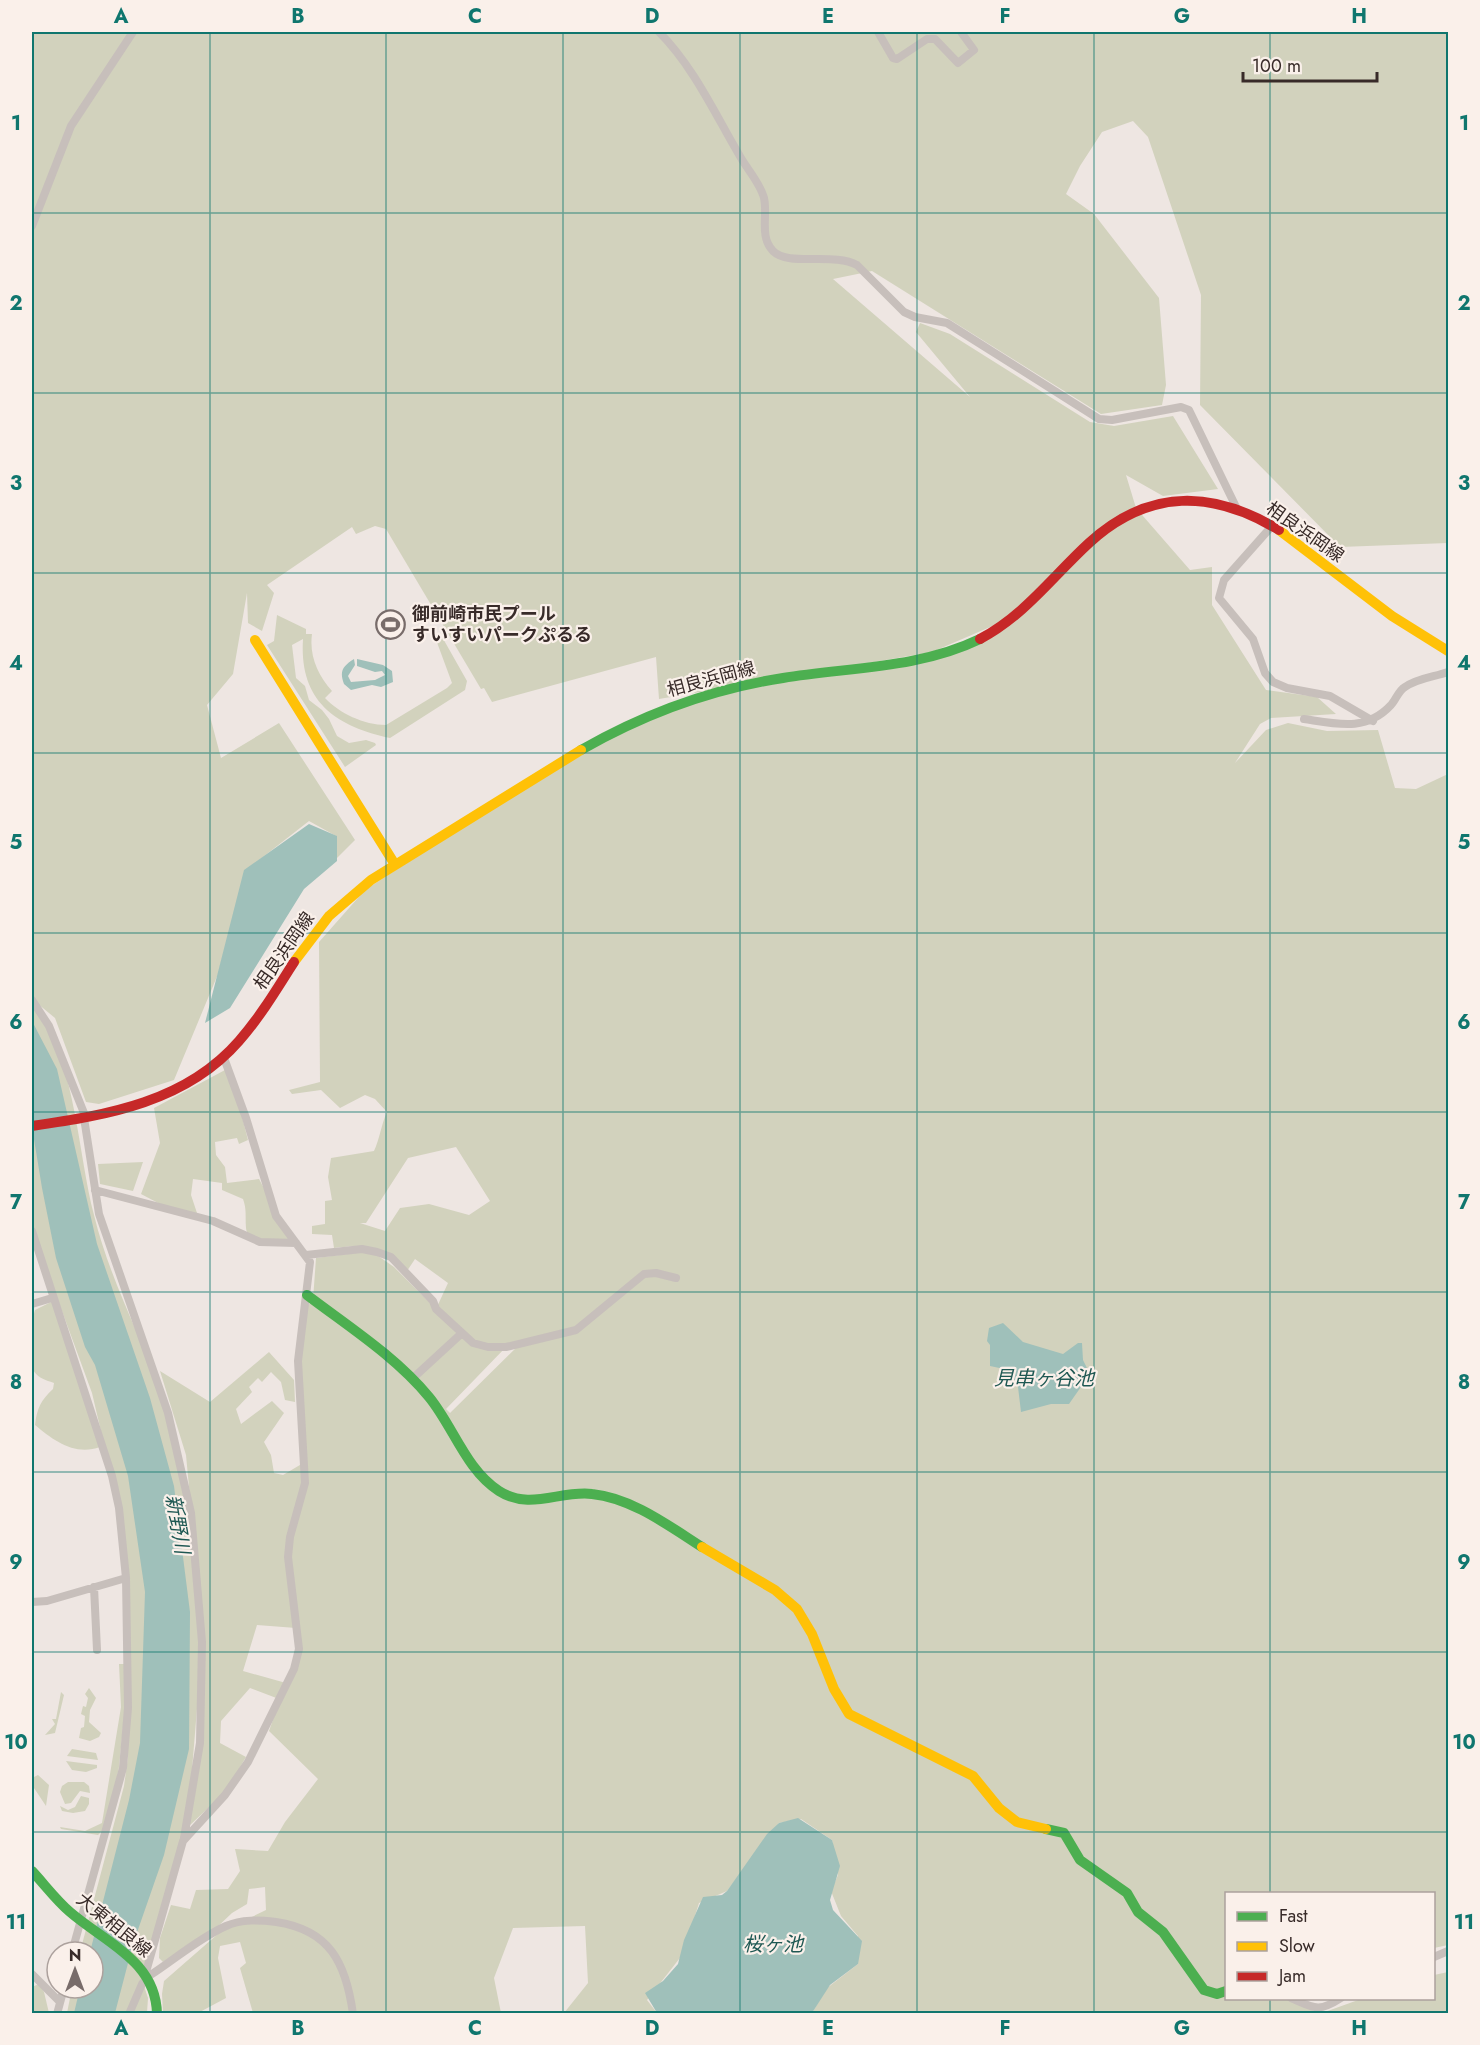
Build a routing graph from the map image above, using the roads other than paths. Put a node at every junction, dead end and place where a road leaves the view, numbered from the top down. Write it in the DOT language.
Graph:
graph roads {
  1 [pos="133,32"];
  2 [pos="659,32"];
  3 [pos="878,32"];
  4 [pos="961,32"];
  5 [pos="32,226"];
  6 [pos="1237,509"];
  7 [pos="1272,526"];
  8 [pos="255,640"];
  9 [pos="1449,651"];
  10 [pos="1449,672"];
  11 [pos="1304,719"];
  12 [pos="1373,721"];
  13 [pos="394,863"];
  14 [pos="32,1000"];
  15 [pos="224,1058"];
  16 [pos="83,1118"];
  17 [pos="32,1126"];
  18 [pos="94,1190"];
  19 [pos="32,1231"];
  20 [pos="296,1244"];
  21 [pos="306,1255"];
  22 [pos="676,1278"];
  23 [pos="307,1295"];
  24 [pos="52,1298"];
  25 [pos="32,1304"];
  26 [pos="462,1333"];
  27 [pos="412,1379"];
  28 [pos="126,1578"];
  29 [pos="94,1587"];
  30 [pos="32,1602"];
  31 [pos="97,1650"];
  32 [pos="183,1841"];
  33 [pos="32,1871"];
  34 [pos="82,1922"];
  35 [pos="76,1940"];
  36 [pos="1449,1951"];
  37 [pos="1435,1958"];
  38 [pos="145,1972"];
  39 [pos="32,1974"];
  40 [pos="1225,1992"];
  41 [pos="1295,2000"];
  42 [pos="1338,2000"];
  43 [pos="60,2002"];
  44 [pos="57,2013"];
  45 [pos="129,2013"];
  46 [pos="157,2013"];
  47 [pos="353,2013"];
  1 -- 5 [label="street"];
  2 -- 6 [label="street"];
  3 -- 4 [label="street"];
  6 -- 7 [label="main road, 相良浜岡線"];
  6 -- 13 [label="main road, 相良浜岡線"];
  7 -- 9 [label="main road, 相良浜岡線"];
  7 -- 12 [label="street"];
  8 -- 13 [label="main road"];
  10 -- 12 [label="street"];
  11 -- 12 [label="street"];
  13 -- 15 [label="main road, 相良浜岡線"];
  14 -- 16 [label="street"];
  15 -- 16 [label="main road, 相良浜岡線"];
  15 -- 20 [label="street"];
  16 -- 17 [label="main road, 相良浜岡線"];
  16 -- 18 [label="street"];
  18 -- 20 [label="street"];
  18 -- 32 [label="street"];
  19 -- 24 [label="street"];
  20 -- 21 [label="street"];
  21 -- 23 [label="street"];
  21 -- 26 [label="street"];
  22 -- 26 [label="street"];
  23 -- 27 [label="main road"];
  23 -- 32 [label="street"];
  24 -- 25 [label="street"];
  24 -- 28 [label="street"];
  26 -- 27 [label="street"];
  27 -- 40 [label="main road"];
  28 -- 29 [label="street"];
  28 -- 34 [label="street"];
  29 -- 30 [label="street"];
  29 -- 31 [label="street"];
  32 -- 38 [label="street"];
  33 -- 34 [label="main road, 大東相良線"];
  34 -- 35 [label="street"];
  34 -- 38 [label="main road, 大東相良線"];
  36 -- 37 [label="street"];
  38 -- 45 [label="street"];
  38 -- 46 [label="main road, 大東相良線"];
  38 -- 47 [label="street"];
  39 -- 43 [label="street"];
  41 -- 42 [label="street"];
  43 -- 44 [label="street"];
}
